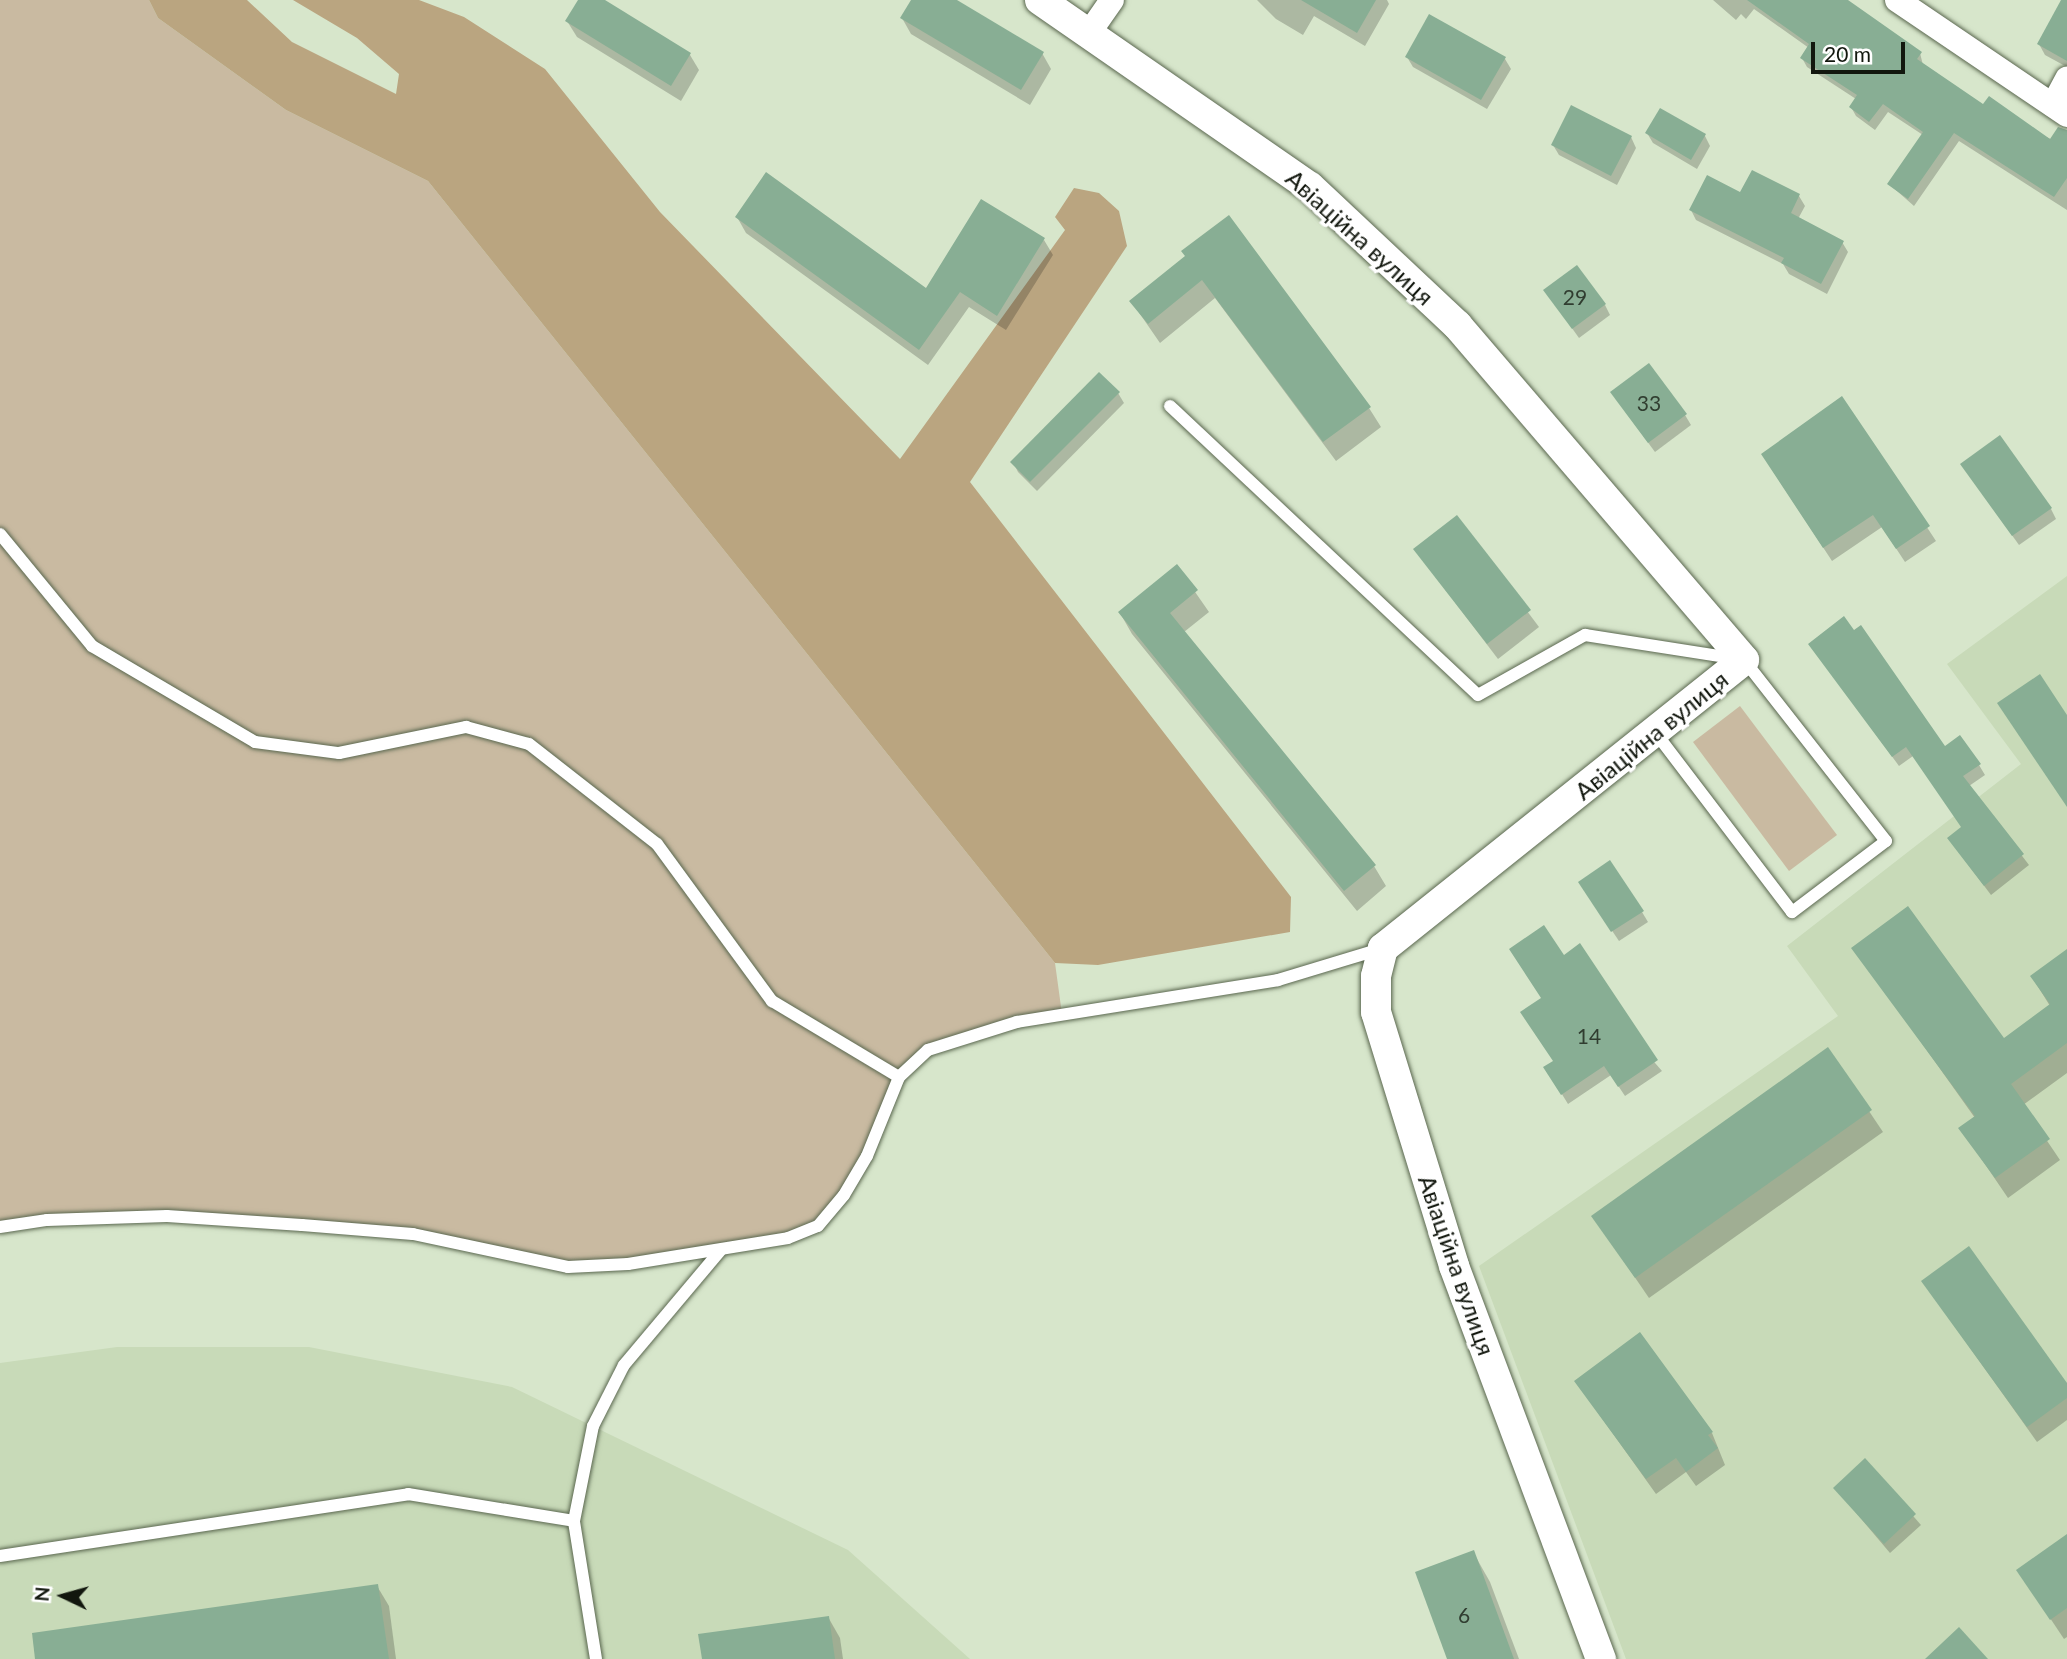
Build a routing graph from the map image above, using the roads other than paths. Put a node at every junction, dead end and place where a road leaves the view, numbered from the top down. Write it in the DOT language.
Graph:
graph roads {
  1 [pos="1040,0"];
  2 [pos="1112,0"];
  3 [pos="1897,0"];
  4 [pos="1089,33"];
  5 [pos="2067,79"];
  6 [pos="2060,110"];
  7 [pos="1170,406"];
  8 [pos="0,534"];
  9 [pos="1744,660"];
  10 [pos="1655,732"];
  11 [pos="1383,948"];
  12 [pos="899,1077"];
  13 [pos="0,1227"];
  14 [pos="721,1250"];
  15 [pos="574,1521"];
  16 [pos="0,1556"];
  17 [pos="596,1659"];
  18 [pos="1601,1659"];
  1 -- 4 [label="street, Авіаційна вулиця"];
  2 -- 4 [label="street"];
  3 -- 6 [label="street"];
  4 -- 9 [label="street, Авіаційна вулиця"];
  5 -- 6 [label="street"];
  7 -- 9 [label="lane"];
  8 -- 12 [label="lane"];
  9 -- 10 [label="street, Авіаційна вулиця"];
  9 -- 10 [label="lane"];
  10 -- 11 [label="street, Авіаційна вулиця"];
  11 -- 12 [label="lane"];
  11 -- 18 [label="street, Авіаційна вулиця"];
  12 -- 14 [label="lane"];
  13 -- 14 [label="lane"];
  14 -- 15 [label="lane"];
  15 -- 16 [label="lane"];
  15 -- 17 [label="lane"];
}
